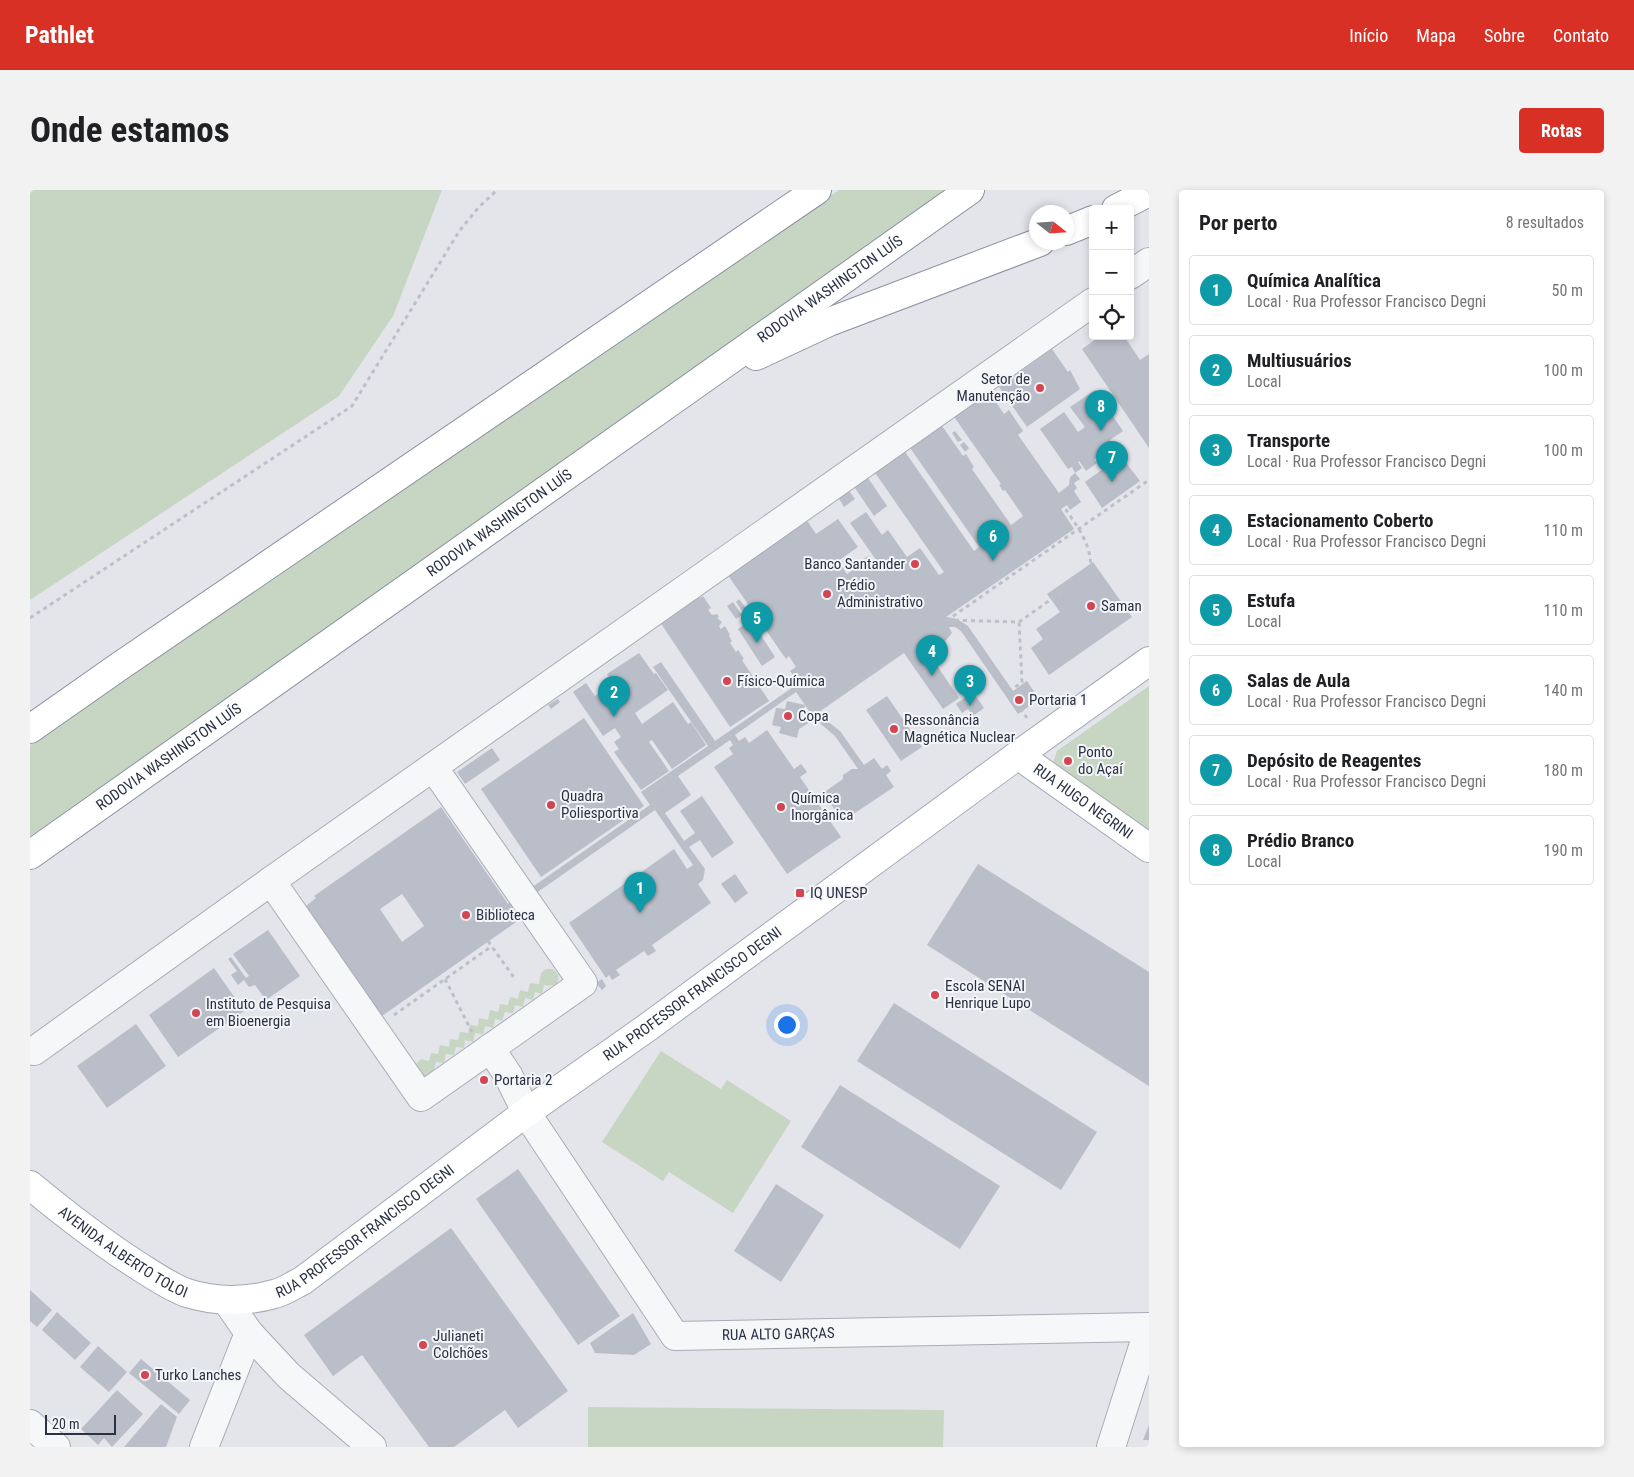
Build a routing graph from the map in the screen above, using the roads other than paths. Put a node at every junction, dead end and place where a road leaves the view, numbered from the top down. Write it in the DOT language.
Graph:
graph roads {
  1 [pos="817,190"];
  2 [pos="970,190"];
  3 [pos="1149,192"];
  4 [pos="1124,205"];
  5 [pos="1089,222"];
  6 [pos="1074,228"];
  7 [pos="1029,246"];
  8 [pos="1149,262"];
  9 [pos="1134,272"];
  10 [pos="1089,305"];
  11 [pos="552,485"];
  12 [pos="1149,661"];
  13 [pos="30,729"];
  14 [pos="1018,755"];
  15 [pos="433,767"];
  16 [pos="1149,848"];
  17 [pos="30,855"];
  18 [pos="271,881"];
  19 [pos="490,1048"];
  20 [pos="34,1051"];
  21 [pos="527,1114"];
  22 [pos="30,1185"];
  23 [pos="226,1300"];
  24 [pos="1149,1327"];
  25 [pos="249,1333"];
  26 [pos="30,1424"];
  27 [pos="56,1447"];
  28 [pos="204,1447"];
  29 [pos="372,1447"];
  30 [pos="1111,1447"];
  1 -- 13 [label="main road"];
  2 -- 11 [label="main road, RODOVIA WASHINGTON LUÍS"];
  3 -- 4 [label="main road"];
  5 -- 6 [label="main road"];
  7 -- 11 [label="main road"];
  8 -- 9 [label="street"];
  10 -- 15 [label="street"];
  11 -- 17 [label="main road, RODOVIA WASHINGTON LUÍS"];
  12 -- 14 [label="main road, RUA PROFESSOR FRANCISCO DEGNI"];
  14 -- 16 [label="main road, RUA HUGO NEGRINI"];
  14 -- 21 [label="main road, RUA PROFESSOR FRANCISCO DEGNI"];
  15 -- 18 [label="street"];
  15 -- 19 [label="street"];
  18 -- 19 [label="street"];
  18 -- 20 [label="street"];
  19 -- 21 [label="street"];
  21 -- 23 [label="main road, RUA PROFESSOR FRANCISCO DEGNI"];
  21 -- 24 [label="street, RUA ALTO GARÇAS"];
  22 -- 23 [label="main road, AVENIDA ALBERTO TOLOI"];
  23 -- 25 [label="street"];
  24 -- 30 [label="street"];
  25 -- 28 [label="street"];
  25 -- 29 [label="street"];
  26 -- 27 [label="street"];
}
